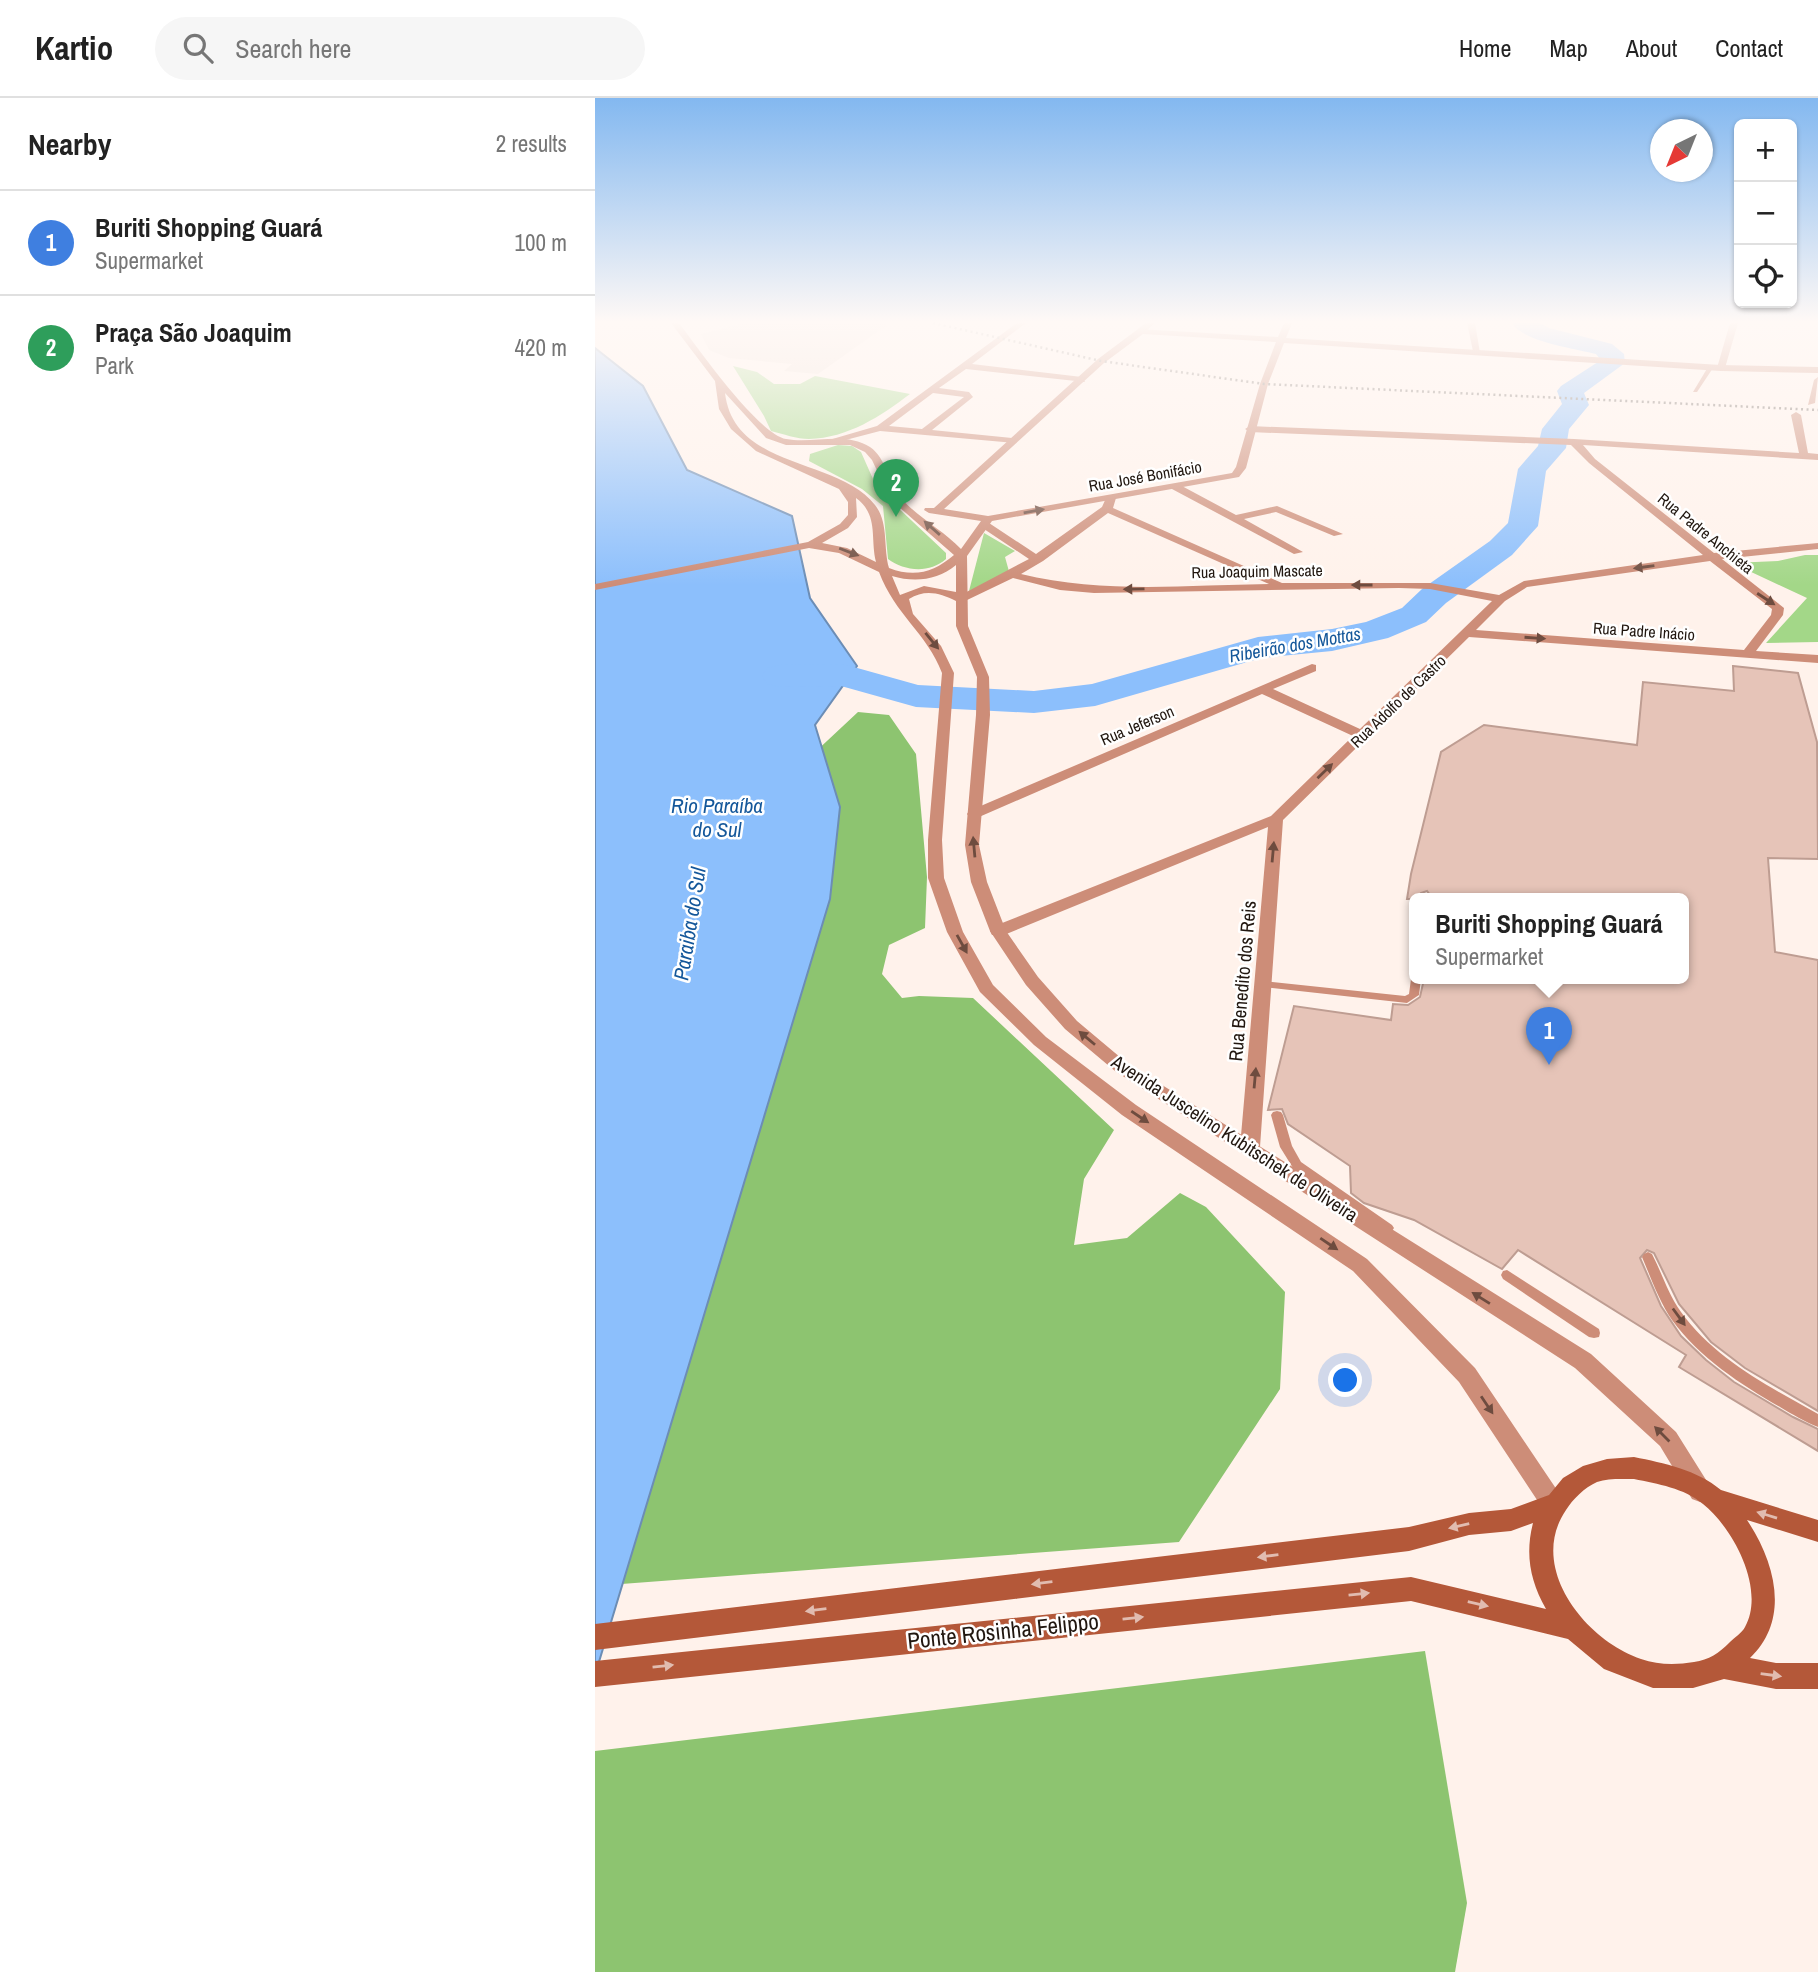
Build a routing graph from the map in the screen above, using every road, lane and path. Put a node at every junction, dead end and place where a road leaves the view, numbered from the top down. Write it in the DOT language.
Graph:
graph roads {
  1 [pos="723,410"];
  2 [pos="746,410"];
  3 [pos="904,410"];
  4 [pos="952,410"];
  5 [pos="1047,410"];
  6 [pos="1257,410"];
  7 [pos="1796,415"];
  8 [pos="880,428"];
  9 [pos="1250,429"];
  10 [pos="923,433"];
  11 [pos="834,440"];
  12 [pos="1012,441"];
  13 [pos="1574,442"];
  14 [pos="1804,456"];
  15 [pos="1818,457"];
  16 [pos="800,459"];
  17 [pos="838,485"];
  18 [pos="1176,487"];
  19 [pos="903,504"];
  20 [pos="1109,504"];
  21 [pos="936,512"];
  22 [pos="1235,518"];
  23 [pos="986,522"];
  24 [pos="1338,534"];
  25 [pos="806,546"];
  26 [pos="1818,546"];
  27 [pos="1298,552"];
  28 [pos="1711,557"];
  29 [pos="963,558"];
  30 [pos="1038,559"];
  31 [pos="885,571"];
  32 [pos="1013,575"];
  33 [pos="1283,585"];
  34 [pos="595,587"];
  35 [pos="961,599"];
  36 [pos="1501,599"];
  37 [pos="912,617"];
  38 [pos="1467,633"];
  39 [pos="1747,654"];
  40 [pos="1818,660"];
  41 [pos="1312,668"];
  42 [pos="1264,690"];
  43 [pos="1362,735"];
  44 [pos="974,814"];
  45 [pos="1276,819"];
  46 [pos="999,931"];
  47 [pos="1263,984"];
  48 [pos="1415,984"];
  49 [pos="1277,1115"];
  50 [pos="1250,1146"];
  51 [pos="1411,1253"];
  52 [pos="1648,1257"];
  53 [pos="1507,1275"];
  54 [pos="1594,1333"];
  55 [pos="1818,1421"];
  56 [pos="1708,1495"];
  57 [pos="1553,1504"];
  58 [pos="1818,1531"];
  59 [pos="1573,1628"];
  60 [pos="595,1637"];
  61 [pos="1725,1666"];
  62 [pos="595,1674"];
  63 [pos="1818,1676"];
  1 -- 16 [label="street, Avenida Juscelino Kubitschek de Oliveira"];
  2 -- 11 [label="street"];
  3 -- 8 [label="street"];
  4 -- 10 [label="street"];
  5 -- 12 [label="street"];
  6 -- 9 [label="street, Rua José Bonifácio"];
  7 -- 14 [label="street"];
  8 -- 10 [label="street"];
  8 -- 11 [label="street"];
  9 -- 13 [label="street"];
  9 -- 18 [label="street, Rua José Bonifácio"];
  10 -- 12 [label="street"];
  11 -- 16 [label="street"];
  11 -- 19 [label="street"];
  12 -- 21 [label="street"];
  13 -- 14 [label="street"];
  13 -- 28 [label="street, Rua Padre Anchieta"];
  14 -- 15 [label="street"];
  16 -- 17 [label="street, Avenida Juscelino Kubitschek de Oliveira"];
  17 -- 25 [label="street"];
  17 -- 31 [label="street, Avenida Juscelino Kubitschek de Oliveira"];
  18 -- 20 [label="street, Rua José Bonifácio"];
  18 -- 22 [label="street"];
  19 -- 21 [label="street"];
  29 -- 19 [label="street, one-way"];
  23 -- 20 [label="street, Rua José Bonifácio, one-way"];
  20 -- 30 [label="street"];
  20 -- 33 [label="street"];
  21 -- 23 [label="street"];
  22 -- 24 [label="street"];
  22 -- 27 [label="street"];
  23 -- 29 [label="street"];
  23 -- 30 [label="street"];
  25 -- 31 [label="street, one-way"];
  25 -- 34 [label="street"];
  26 -- 28 [label="street, Rua Adolfo de Castro"];
  28 -- 36 [label="street, Rua Adolfo de Castro, one-way"];
  28 -- 39 [label="street, Rua Padre Anchieta, one-way"];
  29 -- 31 [label="street"];
  29 -- 35 [label="street, Avenida Juscelino Kubitschek de Oliveira"];
  30 -- 32 [label="street"];
  31 -- 37 [label="street, Avenida Juscelino Kubitschek de Oliveira"];
  33 -- 32 [label="street, Rua Joaquim Mascate, one-way"];
  32 -- 35 [label="street"];
  36 -- 33 [label="street, Rua Joaquim Mascate, one-way"];
  35 -- 37 [label="street"];
  35 -- 44 [label="street, Avenida Juscelino Kubitschek de Oliveira"];
  36 -- 38 [label="street, Rua Adolfo de Castro"];
  37 -- 57 [label="street, Avenida Juscelino Kubitschek de Oliveira, one-way"];
  38 -- 39 [label="street, Rua Padre Inácio, one-way"];
  38 -- 43 [label="street, Rua Adolfo de Castro"];
  39 -- 40 [label="street, Rua Padre Inácio"];
  41 -- 42 [label="street, Rua Jeferson"];
  42 -- 43 [label="street"];
  42 -- 44 [label="street, Rua Jeferson"];
  45 -- 43 [label="street, Rua Adolfo de Castro, one-way"];
  46 -- 44 [label="street, Avenida Juscelino Kubitschek de Oliveira, one-way"];
  45 -- 46 [label="street, Rua Adolfo de Castro"];
  47 -- 45 [label="street, Rua Benedito dos Reis, one-way"];
  50 -- 46 [label="street, Avenida Juscelino Kubitschek de Oliveira, one-way"];
  47 -- 48 [label="lane"];
  50 -- 47 [label="street, Rua Benedito dos Reis, one-way"];
  49 -- 51 [label="lane"];
  50 -- 51 [label="street, Avenida Juscelino Kubitschek de Oliveira"];
  56 -- 51 [label="street, Avenida Juscelino Kubitschek de Oliveira, one-way"];
  52 -- 55 [label="lane, one-way"];
  53 -- 54 [label="lane"];
  56 -- 57 [label="main road"];
  58 -- 56 [label="main road, one-way"];
  56 -- 61 [label="main road"];
  57 -- 59 [label="main road"];
  57 -- 60 [label="main road, Ponte Rosinha Felippo, one-way"];
  59 -- 61 [label="main road"];
  62 -- 59 [label="main road, Ponte Rosinha Felippo, one-way"];
  61 -- 63 [label="main road, one-way"];
}
